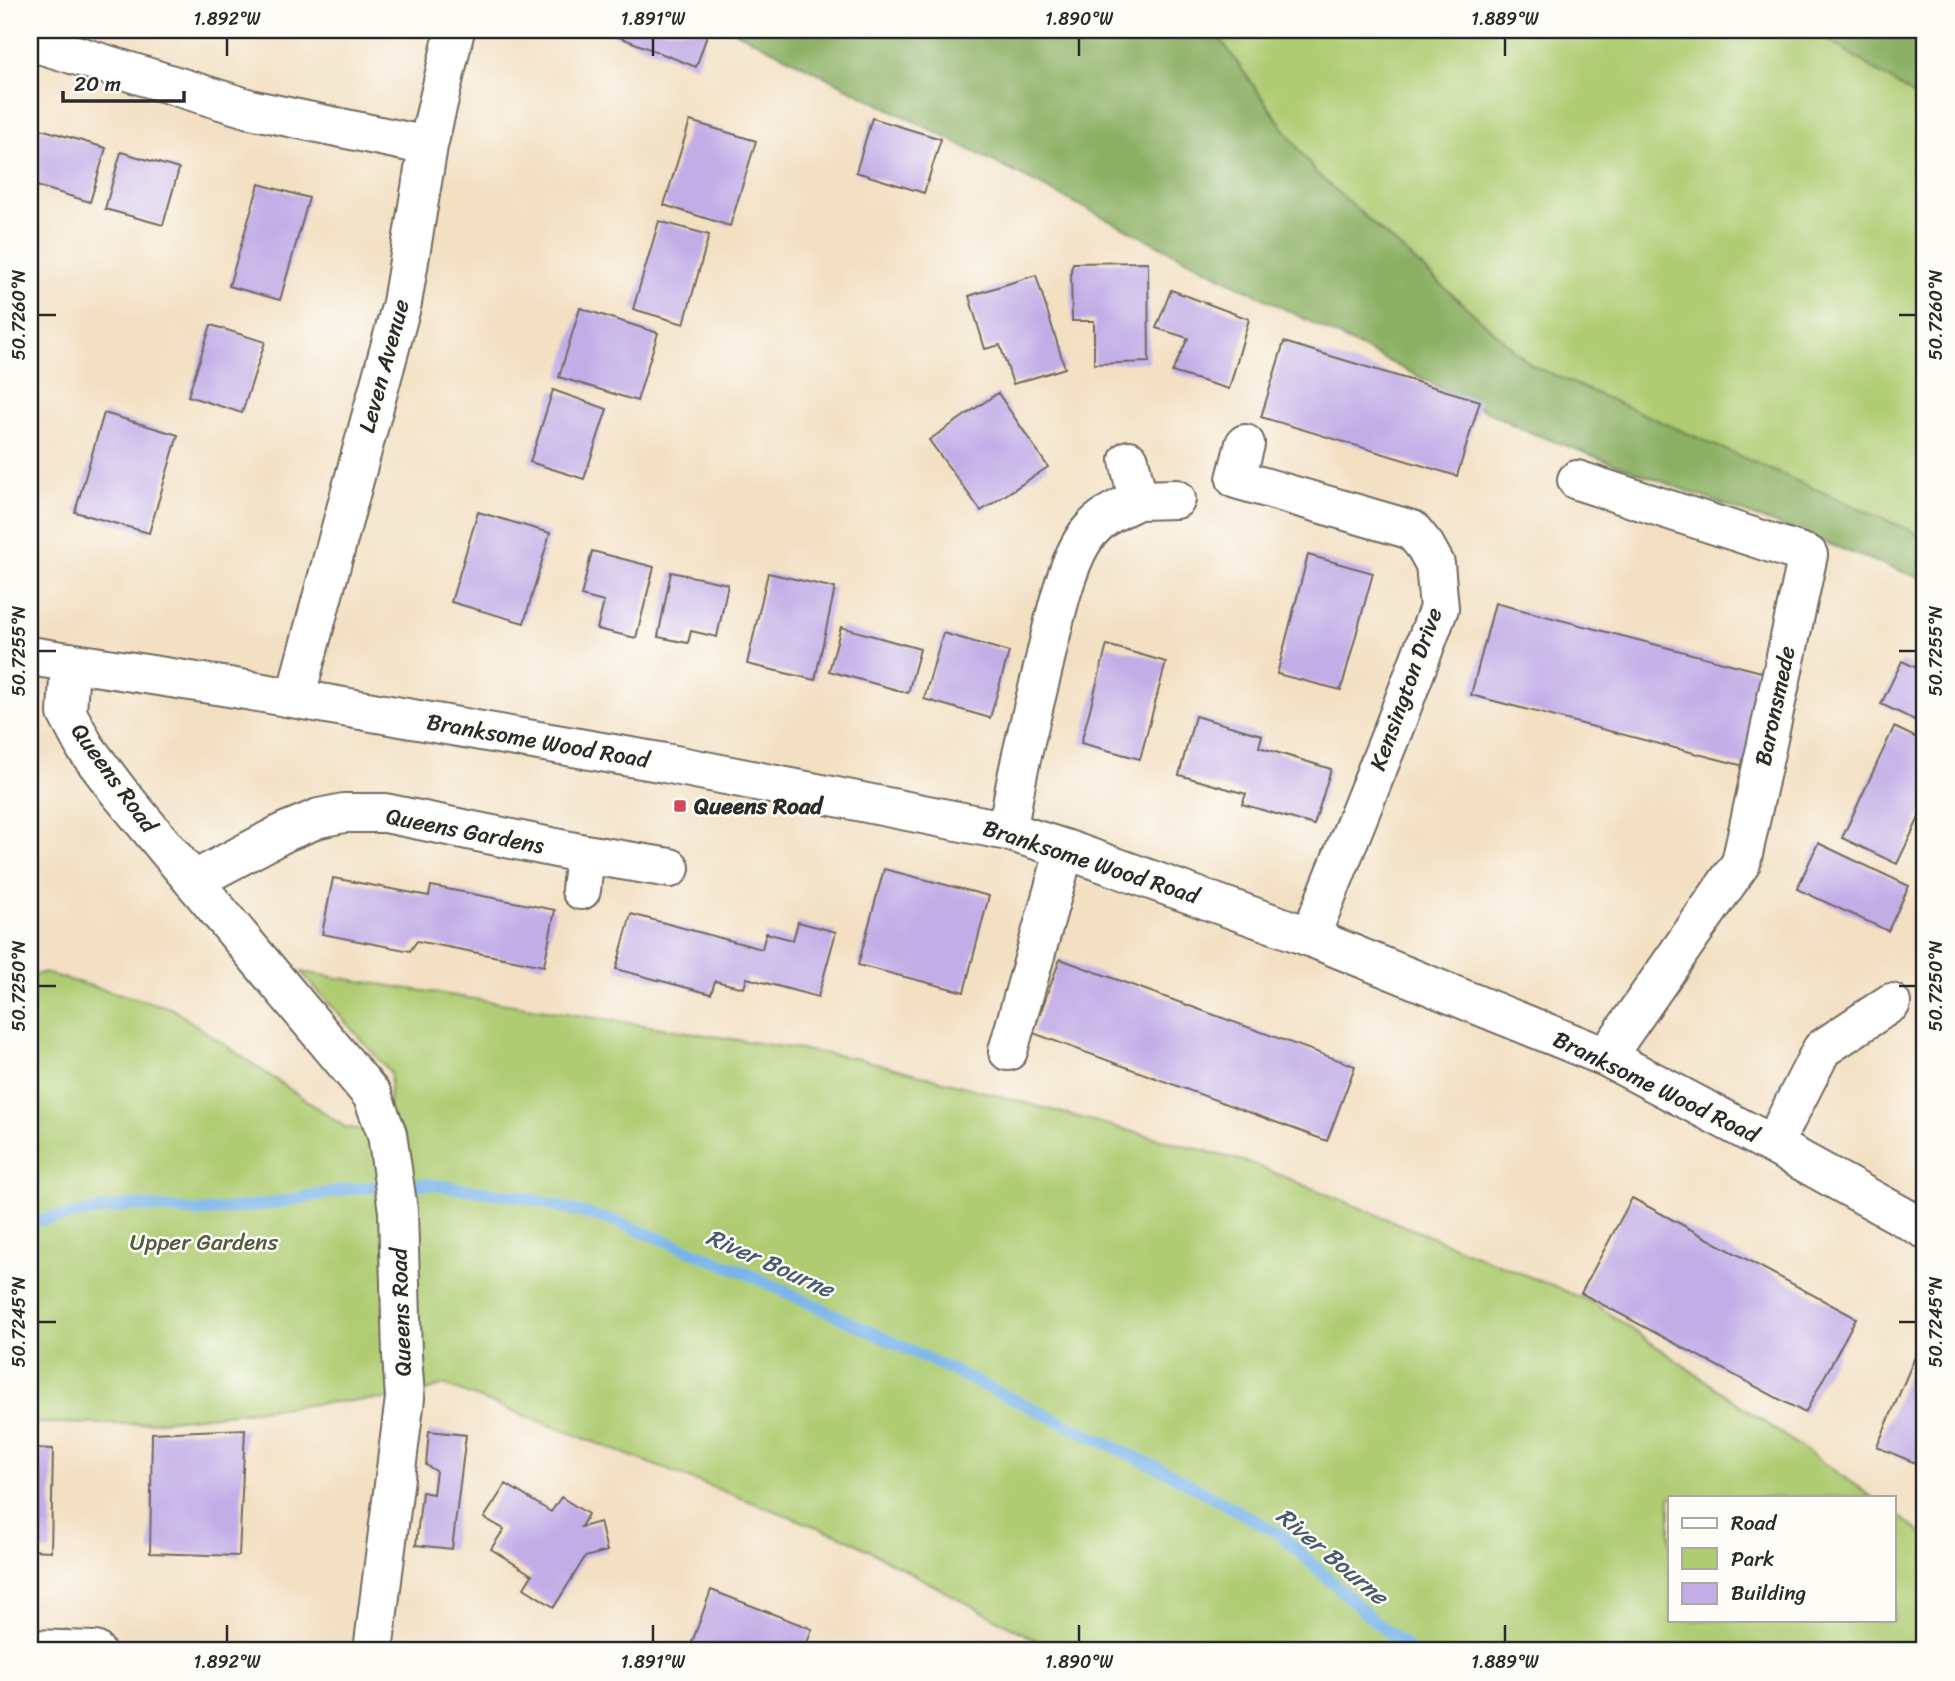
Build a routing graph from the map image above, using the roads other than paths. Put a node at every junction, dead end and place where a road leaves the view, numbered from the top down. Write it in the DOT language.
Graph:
graph roads {
  1 [pos="455,30"];
  2 [pos="30,41"];
  3 [pos="428,146"];
  4 [pos="1245,444"];
  5 [pos="1129,460"];
  6 [pos="1577,480"];
  7 [pos="1176,499"];
  8 [pos="1138,500"];
  9 [pos="30,656"];
  10 [pos="70,662"];
  11 [pos="296,698"];
  12 [pos="1008,831"];
  13 [pos="1065,849"];
  14 [pos="670,867"];
  15 [pos="193,881"];
  16 [pos="1310,937"];
  17 [pos="1891,1003"];
  18 [pos="1008,1051"];
  19 [pos="1606,1057"];
  20 [pos="1773,1145"];
  21 [pos="1925,1229"];
  22 [pos="30,1649"];
  23 [pos="95,1651"];
  24 [pos="373,1651"];
  1 -- 3 [label="street, Leven Avenue"];
  2 -- 3 [label="street"];
  3 -- 11 [label="street, Leven Avenue"];
  4 -- 16 [label="street, Kensington Drive"];
  5 -- 8 [label="street"];
  6 -- 19 [label="street, Baronsmede"];
  7 -- 8 [label="street"];
  8 -- 12 [label="street"];
  9 -- 10 [label="street, Branksome Wood Road"];
  10 -- 11 [label="street, Branksome Wood Road"];
  10 -- 15 [label="street, Queens Road"];
  11 -- 12 [label="street, Branksome Wood Road"];
  12 -- 13 [label="street, Branksome Wood Road"];
  13 -- 16 [label="street, Branksome Wood Road"];
  13 -- 18 [label="street"];
  14 -- 15 [label="street, Queens Gardens"];
  15 -- 24 [label="street, Queens Road"];
  16 -- 19 [label="street, Branksome Wood Road"];
  17 -- 20 [label="street"];
  19 -- 20 [label="street, Branksome Wood Road"];
  20 -- 21 [label="street, Branksome Wood Road"];
  22 -- 23 [label="street"];
}
